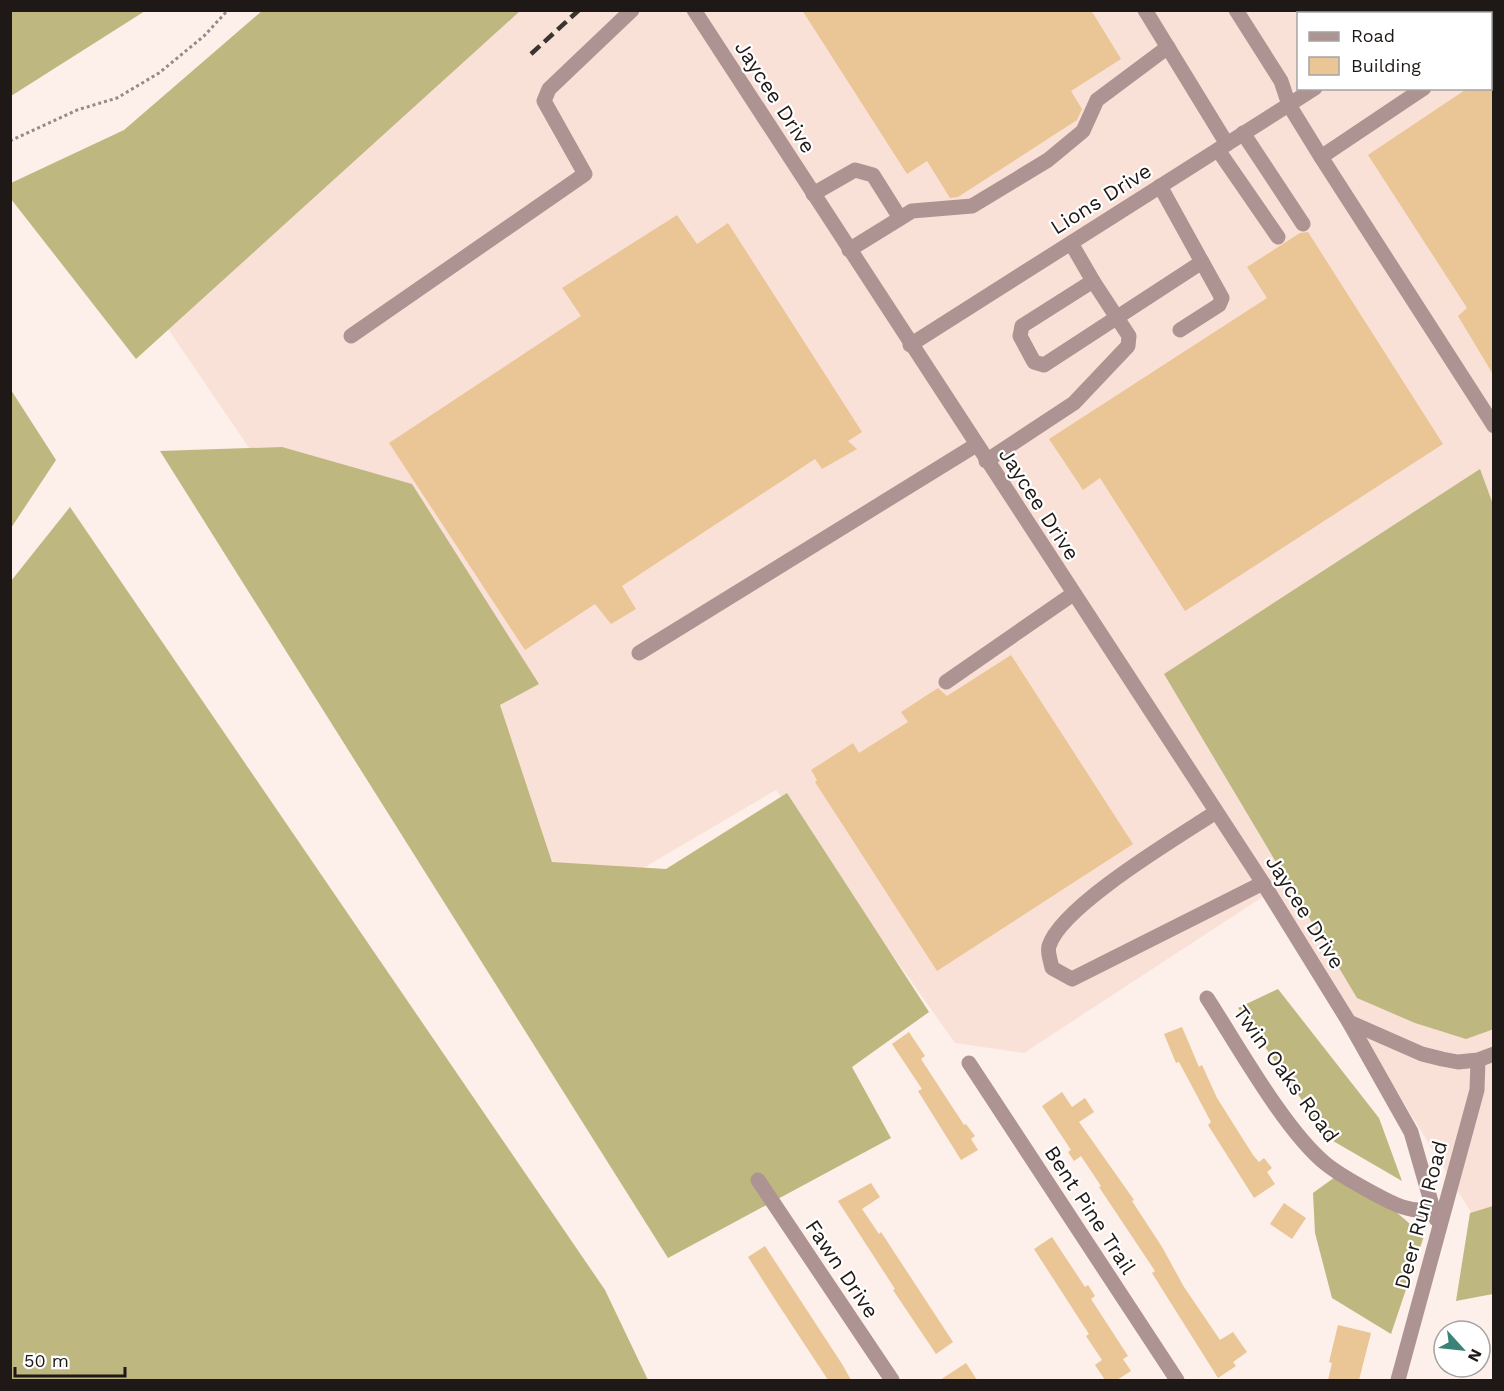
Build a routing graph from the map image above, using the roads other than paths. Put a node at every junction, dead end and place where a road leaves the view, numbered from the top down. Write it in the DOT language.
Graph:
graph roads {
  1 [pos="632,10"];
  2 [pos="694,10"];
  3 [pos="1145,10"];
  4 [pos="1236,10"];
  5 [pos="1168,48"];
  6 [pos="1312,90"];
  7 [pos="1421,90"];
  8 [pos="1289,105"];
  9 [pos="1243,134"];
  10 [pos="1222,147"];
  11 [pos="1321,157"];
  12 [pos="1160,186"];
  13 [pos="813,194"];
  14 [pos="900,218"];
  15 [pos="1304,224"];
  16 [pos="1278,237"];
  17 [pos="1071,243"];
  18 [pos="849,250"];
  19 [pos="1202,262"];
  20 [pos="1093,281"];
  21 [pos="1117,317"];
  22 [pos="1180,330"];
  23 [pos="351,336"];
  24 [pos="910,345"];
  25 [pos="1494,426"];
  26 [pos="976,446"];
  27 [pos="986,461"];
  28 [pos="1073,594"];
  29 [pos="639,653"];
  30 [pos="946,682"];
  31 [pos="1216,812"];
  32 [pos="1263,884"];
  33 [pos="1207,998"];
  34 [pos="1348,1022"];
  35 [pos="1494,1054"];
  36 [pos="1478,1060"];
  37 [pos="969,1063"];
  38 [pos="758,1180"];
  39 [pos="1433,1210"];
  40 [pos="1439,1231"];
  41 [pos="892,1380"];
  42 [pos="1177,1380"];
  43 [pos="1398,1380"];
  1 -- 23 [label="street"];
  2 -- 13 [label="street, Jaycee Drive"];
  3 -- 5 [label="street"];
  4 -- 8 [label="street"];
  5 -- 10 [label="street"];
  5 -- 14 [label="street"];
  6 -- 8 [label="street, Lions Drive"];
  7 -- 11 [label="street"];
  8 -- 9 [label="street, Lions Drive"];
  8 -- 11 [label="street"];
  9 -- 10 [label="street, Lions Drive"];
  9 -- 15 [label="street"];
  10 -- 12 [label="street, Lions Drive"];
  10 -- 16 [label="street"];
  11 -- 25 [label="street"];
  12 -- 17 [label="street, Lions Drive"];
  12 -- 19 [label="street"];
  13 -- 14 [label="street"];
  13 -- 18 [label="street, Jaycee Drive"];
  14 -- 18 [label="street"];
  17 -- 20 [label="street"];
  17 -- 24 [label="street, Lions Drive"];
  18 -- 24 [label="street, Jaycee Drive"];
  19 -- 21 [label="street"];
  19 -- 22 [label="street"];
  20 -- 21 [label="street"];
  20 -- 21 [label="street"];
  21 -- 27 [label="street"];
  24 -- 26 [label="street, Jaycee Drive"];
  26 -- 27 [label="street, Jaycee Drive"];
  26 -- 29 [label="street"];
  27 -- 28 [label="street, Jaycee Drive"];
  28 -- 30 [label="street"];
  28 -- 31 [label="street, Jaycee Drive"];
  31 -- 32 [label="street, Jaycee Drive"];
  31 -- 32 [label="street"];
  32 -- 34 [label="street, Jaycee Drive"];
  33 -- 39 [label="street, Twin Oaks Road"];
  34 -- 36 [label="street"];
  34 -- 39 [label="street, Jaycee Drive"];
  35 -- 36 [label="street"];
  36 -- 40 [label="street, Deer Run Road"];
  37 -- 42 [label="street, Bent Pine Trail"];
  38 -- 41 [label="street, Fawn Drive"];
  39 -- 40 [label="street, Jaycee Drive"];
  40 -- 43 [label="street, Deer Run Road"];
}
